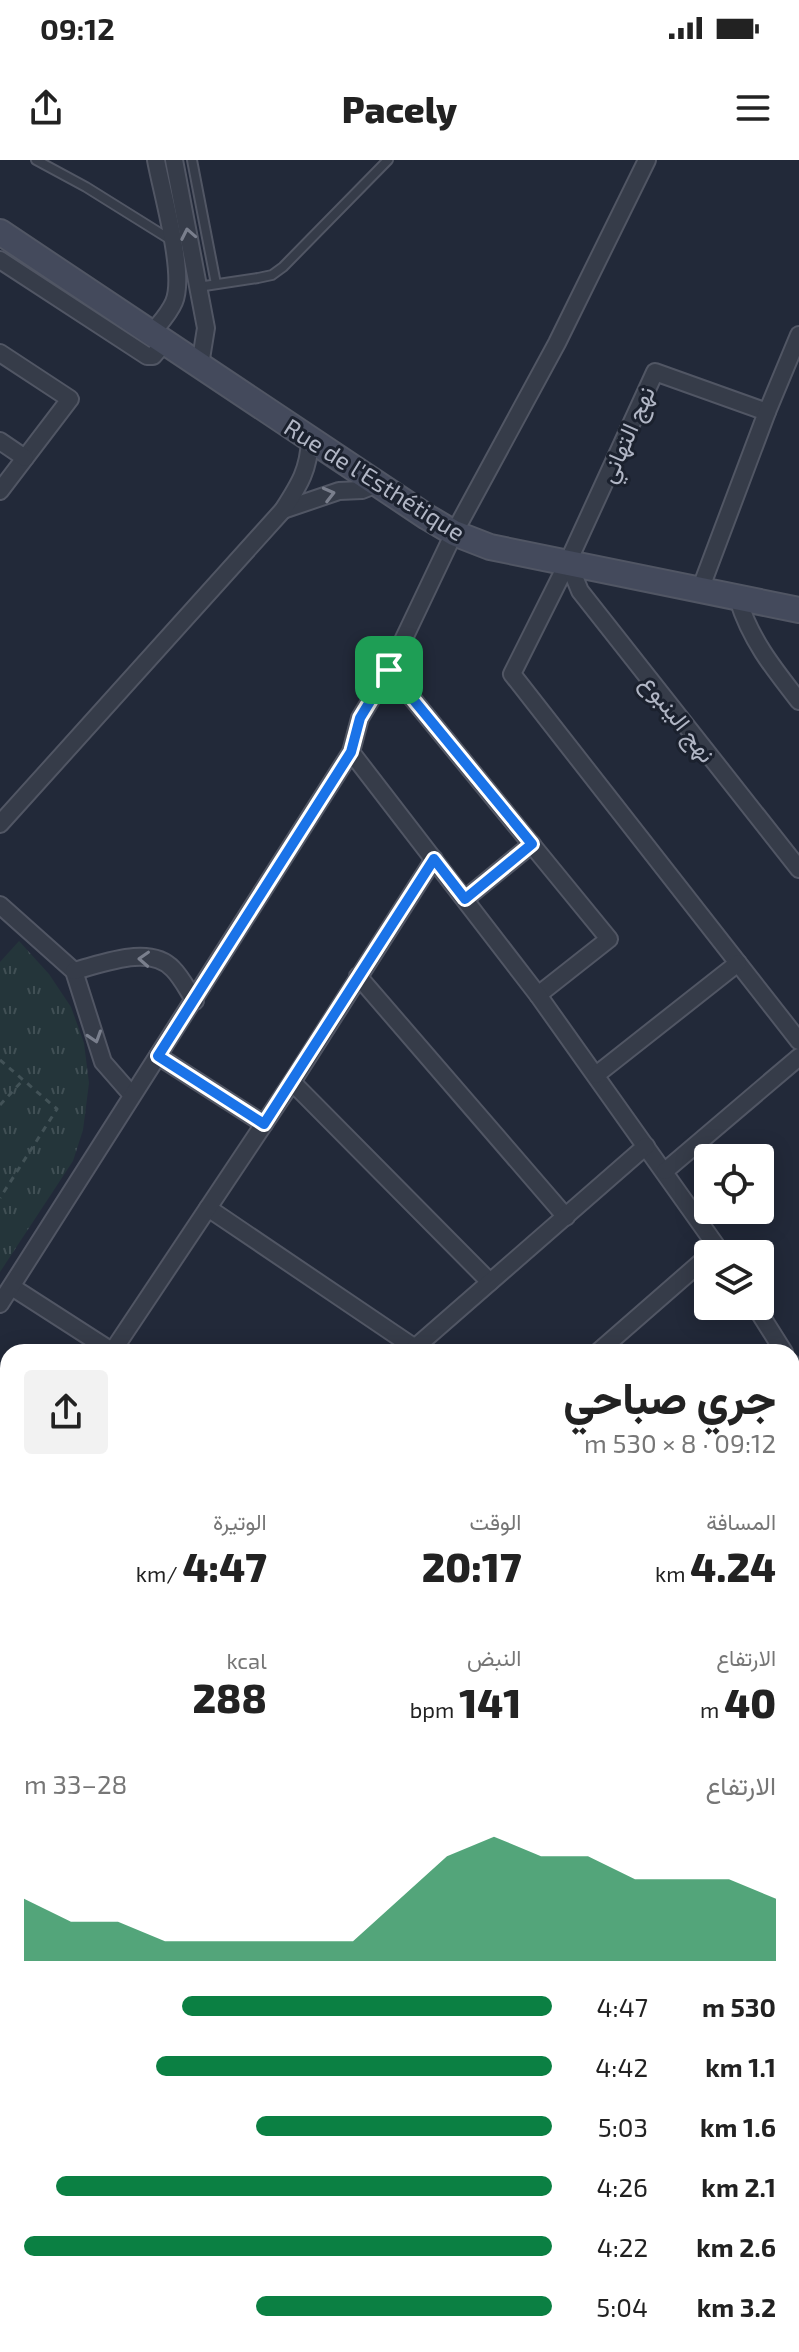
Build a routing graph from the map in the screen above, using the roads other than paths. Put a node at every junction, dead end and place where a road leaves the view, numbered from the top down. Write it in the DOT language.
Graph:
graph roads {
  1 [pos="36,160"];
  2 [pos="156,160"];
  3 [pos="174,160"];
  4 [pos="192,160"];
  5 [pos="388,160"];
  6 [pos="647,160"];
  7 [pos="0,232"];
  8 [pos="171,240"];
  9 [pos="0,260"];
  10 [pos="216,284"];
  11 [pos="198,287"];
  12 [pos="799,335"];
  13 [pos="158,337"];
  14 [pos="0,353"];
  15 [pos="200,365"];
  16 [pos="767,412"];
  17 [pos="310,439"];
  18 [pos="0,441"];
  19 [pos="25,458"];
  20 [pos="377,484"];
  21 [pos="0,491"];
  22 [pos="283,510"];
  23 [pos="454,533"];
  24 [pos="568,562"];
  25 [pos="700,590"];
  26 [pos="738,599"];
  27 [pos="799,610"];
  28 [pos="389,670"];
  29 [pos="799,701"];
  30 [pos="351,752"];
  31 [pos="0,824"];
  32 [pos="532,844"];
  33 [pos="434,859"];
  34 [pos="799,869"];
  35 [pos="465,899"];
  36 [pos="0,905"];
  37 [pos="738,963"];
  38 [pos="74,971"];
  39 [pos="358,976"];
  40 [pos="538,995"];
  41 [pos="195,1001"];
  42 [pos="799,1041"];
  43 [pos="158,1056"];
  44 [pos="799,1057"];
  45 [pos="596,1075"];
  46 [pos="292,1082"];
  47 [pos="131,1094"];
  48 [pos="264,1124"];
  49 [pos="646,1146"];
  50 [pos="665,1171"];
  51 [pos="208,1208"];
  52 [pos="566,1217"];
  53 [pos="706,1240"];
  54 [pos="694,1270"];
  55 [pos="490,1282"];
  56 [pos="12,1287"];
  57 [pos="0,1304"];
  58 [pos="762,1320"];
  59 [pos="100,1344"];
  60 [pos="117,1344"];
  61 [pos="403,1344"];
  62 [pos="419,1344"];
  63 [pos="607,1344"];
  64 [pos="775,1344"];
  1 -- 8 [label="lane"];
  2 -- 8 [label="street"];
  11 -- 3 [label="street, one-way"];
  4 -- 10 [label="lane"];
  5 -- 10 [label="lane"];
  6 -- 23 [label="street"];
  7 -- 13 [label="street, Rue de l'Esthétique"];
  8 -- 13 [label="street"];
  9 -- 13 [label="street"];
  10 -- 11 [label="lane"];
  11 -- 15 [label="street"];
  12 -- 16 [label="street"];
  13 -- 15 [label="street, Rue de l'Esthétique"];
  14 -- 19 [label="street"];
  15 -- 17 [label="street, Rue de l'Esthétique"];
  16 -- 24 [label="street, نهج التهاني"];
  16 -- 25 [label="street"];
  17 -- 20 [label="street, Rue de l'Esthétique"];
  17 -- 22 [label="street"];
  18 -- 19 [label="street"];
  19 -- 21 [label="street"];
  22 -- 20 [label="street, one-way"];
  20 -- 23 [label="street, Rue de l'Esthétique"];
  22 -- 31 [label="street"];
  23 -- 24 [label="street, Rue de l'Esthétique"];
  23 -- 28 [label="street"];
  24 -- 25 [label="street, Rue de l'Esthétique"];
  24 -- 34 [label="street, نهج الينبوع"];
  24 -- 37 [label="street"];
  25 -- 26 [label="street, Rue de l'Esthétique"];
  26 -- 27 [label="street, Rue de l'Esthétique"];
  26 -- 29 [label="street"];
  28 -- 30 [label="street"];
  28 -- 32 [label="street"];
  30 -- 33 [label="street"];
  30 -- 41 [label="street"];
  32 -- 35 [label="street"];
  32 -- 40 [label="street"];
  33 -- 35 [label="street"];
  33 -- 39 [label="street"];
  35 -- 40 [label="street"];
  36 -- 38 [label="street"];
  37 -- 42 [label="street"];
  37 -- 45 [label="street"];
  41 -- 38 [label="street, one-way"];
  38 -- 47 [label="street, one-way"];
  39 -- 46 [label="street"];
  39 -- 52 [label="street"];
  40 -- 45 [label="street"];
  41 -- 43 [label="street"];
  43 -- 47 [label="street"];
  43 -- 48 [label="street"];
  44 -- 50 [label="street"];
  45 -- 49 [label="street"];
  46 -- 48 [label="street"];
  46 -- 55 [label="street"];
  47 -- 56 [label="street"];
  48 -- 51 [label="street"];
  49 -- 50 [label="street"];
  49 -- 52 [label="street"];
  50 -- 53 [label="street"];
  51 -- 60 [label="street"];
  51 -- 61 [label="street"];
  52 -- 55 [label="street"];
  54 -- 63 [label="street"];
  55 -- 62 [label="street"];
  56 -- 57 [label="street"];
  56 -- 59 [label="street"];
  58 -- 64 [label="street"];
}
